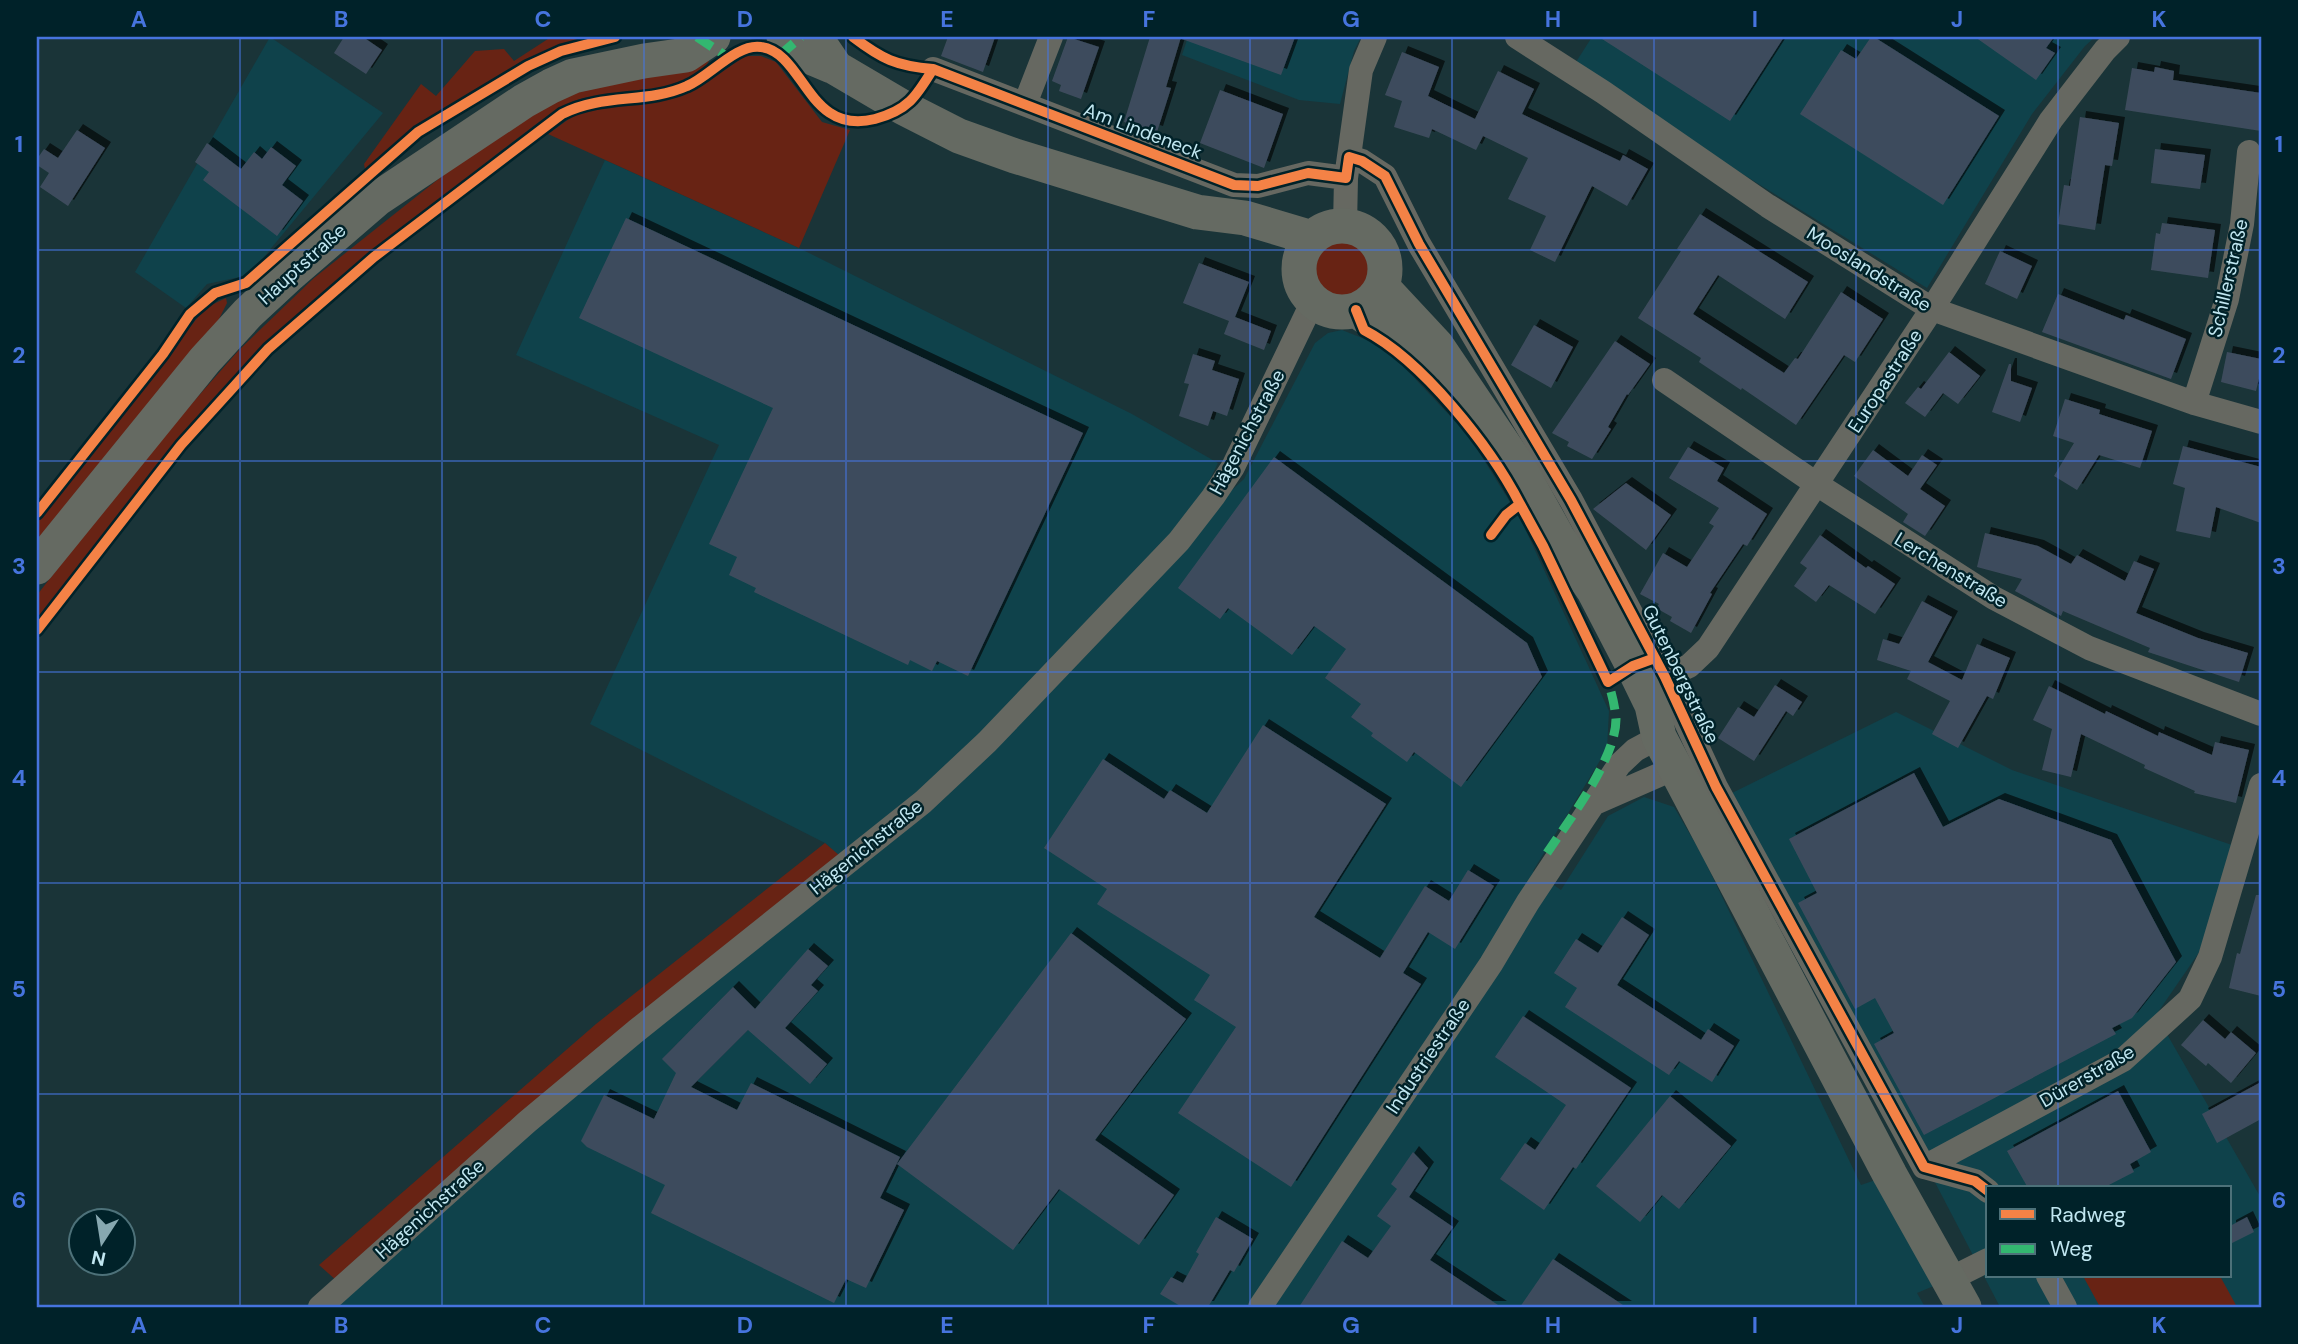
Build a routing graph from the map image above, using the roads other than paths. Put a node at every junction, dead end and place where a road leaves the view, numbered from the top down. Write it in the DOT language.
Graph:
graph roads {
  1 [pos="676,37"];
  2 [pos="713,37"];
  3 [pos="784,37"];
  4 [pos="815,37"];
  5 [pos="1051,37"];
  6 [pos="1375,37"];
  7 [pos="1517,37"];
  8 [pos="2118,37"];
  9 [pos="644,61"];
  10 [pos="836,68"];
  11 [pos="933,69"];
  12 [pos="1025,104"];
  13 [pos="2249,152"];
  14 [pos="1348,167"];
  15 [pos="1197,212"];
  16 [pos="1345,226"];
  17 [pos="1312,238"];
  18 [pos="1306,286"];
  19 [pos="1382,287"];
  20 [pos="1932,309"];
  21 [pos="1356,310"];
  22 [pos="1664,380"];
  23 [pos="1459,381"];
  24 [pos="2194,403"];
  25 [pos="2261,422"];
  26 [pos="1818,485"];
  27 [pos="37,567"];
  28 [pos="1665,677"];
  29 [pos="2261,714"];
  30 [pos="1659,737"];
  31 [pos="1675,768"];
  32 [pos="2261,785"];
  33 [pos="1595,803"];
  34 [pos="1924,1167"];
  35 [pos="1986,1190"];
  36 [pos="1986,1261"];
  37 [pos="2049,1278"];
  38 [pos="1956,1294"];
  39 [pos="320,1307"];
  40 [pos="1260,1307"];
  41 [pos="2065,1307"];
  1 -- 9 [label="main road, Hauptstraße"];
  2 -- 9 [label="main road, Hauptstraße"];
  3 -- 10 [label="main road"];
  4 -- 10 [label="main road"];
  5 -- 12 [label="street"];
  6 -- 14 [label="street"];
  7 -- 20 [label="street, Mooslandstraße"];
  8 -- 20 [label="street, Europastraße"];
  9 -- 27 [label="main road, Hauptstraße"];
  10 -- 15 [label="main road"];
  11 -- 12 [label="street, Am Lindeneck"];
  12 -- 14 [label="street, Am Lindeneck"];
  13 -- 24 [label="street, Schillerstraße"];
  14 -- 16 [label="street"];
  14 -- 28 [label="street, Gutenbergstraße"];
  15 -- 17 [label="main road"];
  15 -- 18 [label="main road"];
  16 -- 17 [label="main road"];
  16 -- 19 [label="main road"];
  17 -- 18 [label="main road"];
  18 -- 21 [label="main road"];
  18 -- 39 [label="street, Hägenichstraße"];
  19 -- 21 [label="main road"];
  19 -- 23 [label="main road"];
  20 -- 24 [label="street, Mooslandstraße"];
  20 -- 26 [label="street, Europastraße"];
  21 -- 23 [label="main road"];
  22 -- 26 [label="street, Lerchenstraße"];
  23 -- 30 [label="main road"];
  24 -- 25 [label="street, Mooslandstraße"];
  26 -- 28 [label="street, Europastraße"];
  26 -- 29 [label="street, Lerchenstraße"];
  28 -- 34 [label="street, Gutenbergstraße"];
  30 -- 31 [label="main road"];
  30 -- 33 [label="street, Industriestraße"];
  31 -- 33 [label="street"];
  31 -- 38 [label="main road"];
  32 -- 34 [label="street, Dürerstraße"];
  33 -- 40 [label="street, Industriestraße"];
  34 -- 35 [label="street"];
  36 -- 38 [label="street"];
  37 -- 41 [label="street"];
}
